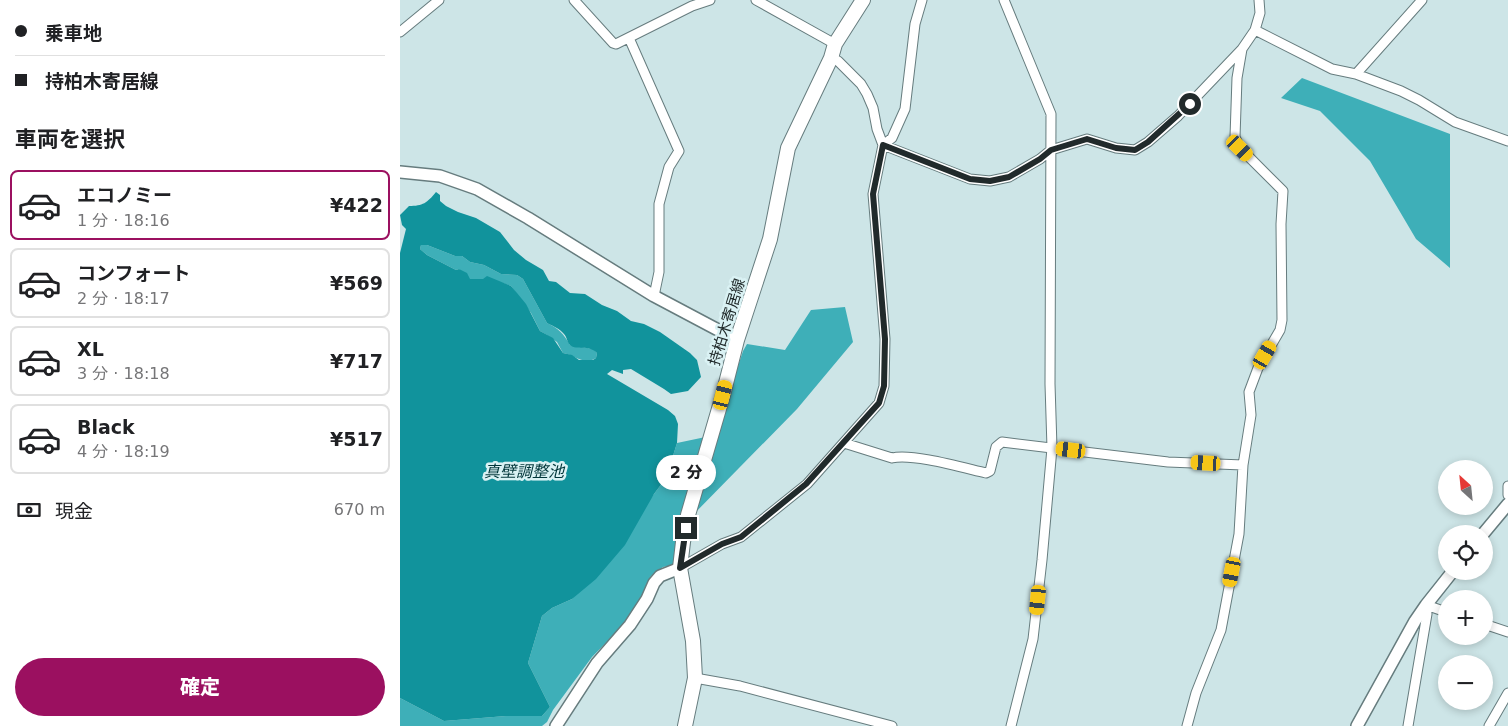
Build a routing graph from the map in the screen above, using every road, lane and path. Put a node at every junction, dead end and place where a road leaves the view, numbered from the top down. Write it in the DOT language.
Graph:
graph roads {
  1 [pos="440,0"];
  2 [pos="574,0"];
  3 [pos="710,0"];
  4 [pos="756,0"];
  5 [pos="863,0"];
  6 [pos="922,0"];
  7 [pos="1004,0"];
  8 [pos="1259,0"];
  9 [pos="1422,0"];
  10 [pos="1254,30"];
  11 [pos="400,32"];
  12 [pos="629,38"];
  13 [pos="836,44"];
  14 [pos="1242,49"];
  15 [pos="831,58"];
  16 [pos="1356,74"];
  17 [pos="1508,141"];
  18 [pos="883,145"];
  19 [pos="1051,150"];
  20 [pos="400,172"];
  21 [pos="654,296"];
  22 [pos="736,340"];
  23 [pos="844,443"];
  24 [pos="1052,448"];
  25 [pos="1243,465"];
  26 [pos="1508,486"];
  27 [pos="1508,495"];
  28 [pos="1508,504"];
  29 [pos="1490,525"];
  30 [pos="680,568"];
  31 [pos="1446,580"];
  32 [pos="1426,605"];
  33 [pos="1438,609"];
  34 [pos="1493,627"];
  35 [pos="1508,632"];
  36 [pos="695,678"];
  37 [pos="1508,693"];
  38 [pos="870,724"];
  39 [pos="556,726"];
  40 [pos="685,726"];
  41 [pos="892,726"];
  42 [pos="1011,726"];
  43 [pos="1187,726"];
  44 [pos="1357,726"];
  45 [pos="1408,726"];
  46 [pos="1489,726"];
  1 -- 11 [label="street"];
  2 -- 12 [label="street"];
  3 -- 12 [label="street"];
  4 -- 13 [label="street"];
  5 -- 13 [label="main road, 持柏木寄居線"];
  6 -- 18 [label="street"];
  7 -- 19 [label="street"];
  8 -- 10 [label="street"];
  9 -- 16 [label="street"];
  10 -- 14 [label="street"];
  10 -- 16 [label="street"];
  12 -- 21 [label="street"];
  13 -- 15 [label="main road, 持柏木寄居線"];
  14 -- 19 [label="street"];
  14 -- 25 [label="street"];
  15 -- 18 [label="street"];
  15 -- 22 [label="main road, 持柏木寄居線"];
  16 -- 17 [label="street"];
  18 -- 19 [label="street"];
  18 -- 23 [label="street"];
  19 -- 24 [label="street"];
  20 -- 21 [label="street"];
  21 -- 22 [label="street"];
  22 -- 30 [label="main road, 持柏木寄居線"];
  23 -- 24 [label="street"];
  23 -- 30 [label="street"];
  24 -- 25 [label="street"];
  24 -- 42 [label="street"];
  25 -- 43 [label="street"];
  26 -- 27 [label="street"];
  28 -- 29 [label="street"];
  30 -- 36 [label="main road, 持柏木寄居線"];
  30 -- 39 [label="street"];
  31 -- 32 [label="street"];
  32 -- 33 [label="street"];
  32 -- 44 [label="street"];
  32 -- 45 [label="street"];
  34 -- 35 [label="street"];
  36 -- 38 [label="street"];
  36 -- 40 [label="main road, 持柏木寄居線"];
  37 -- 46 [label="street"];
  38 -- 41 [label="street"];
}
